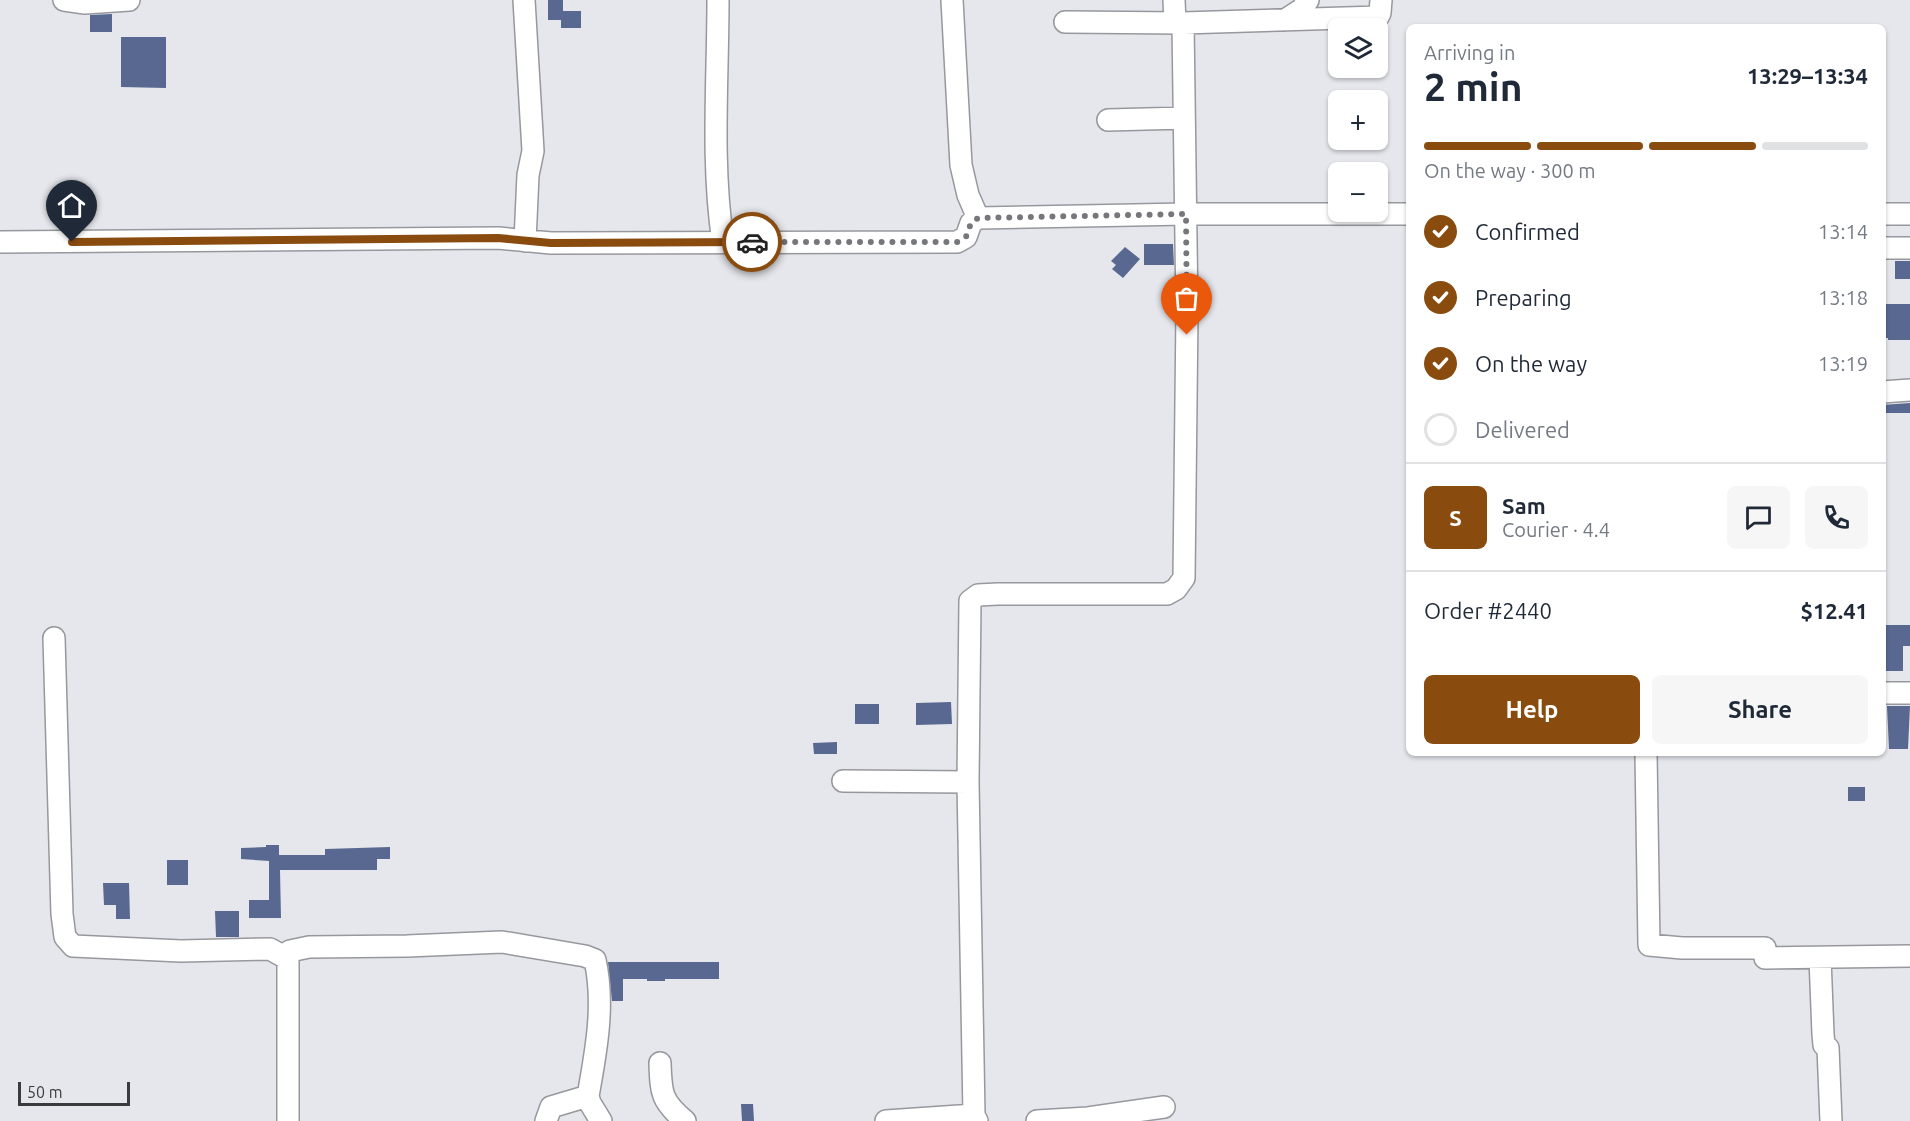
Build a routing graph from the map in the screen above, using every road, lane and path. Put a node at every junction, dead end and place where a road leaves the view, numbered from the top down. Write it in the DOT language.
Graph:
graph roads {
  1 [pos="64,0"];
  2 [pos="129,0"];
  3 [pos="524,0"];
  4 [pos="718,0"];
  5 [pos="952,0"];
  6 [pos="1174,0"];
  7 [pos="1308,0"];
  8 [pos="1381,0"];
  9 [pos="1285,20"];
  10 [pos="1065,22"];
  11 [pos="1179,23"];
  12 [pos="1184,118"];
  13 [pos="1108,120"];
  14 [pos="1186,214"];
  15 [pos="1406,214"];
  16 [pos="1886,214"];
  17 [pos="1910,214"];
  18 [pos="972,226"];
  19 [pos="525,241"];
  20 [pos="0,242"];
  21 [pos="723,242"];
  22 [pos="1886,248"];
  23 [pos="1910,248"];
  24 [pos="1910,390"];
  25 [pos="1886,392"];
  26 [pos="54,638"];
  27 [pos="1886,693"];
  28 [pos="1910,693"];
  29 [pos="1646,756"];
  30 [pos="843,780"];
  31 [pos="968,782"];
  32 [pos="1910,956"];
  33 [pos="1820,958"];
  34 [pos="288,959"];
  35 [pos="660,1063"];
  36 [pos="588,1096"];
  37 [pos="1164,1107"];
  38 [pos="976,1118"];
  39 [pos="288,1121"];
  40 [pos="546,1121"];
  41 [pos="601,1121"];
  42 [pos="686,1121"];
  43 [pos="886,1121"];
  44 [pos="1037,1121"];
  45 [pos="1831,1121"];
  1 -- 2 [label="street"];
  3 -- 19 [label="street"];
  4 -- 21 [label="street"];
  5 -- 18 [label="street"];
  6 -- 11 [label="street"];
  7 -- 9 [label="street"];
  8 -- 9 [label="street"];
  9 -- 11 [label="street"];
  10 -- 11 [label="street"];
  11 -- 12 [label="street"];
  12 -- 13 [label="street"];
  12 -- 14 [label="street"];
  14 -- 15 [label="street"];
  14 -- 18 [label="street"];
  14 -- 31 [label="street"];
  16 -- 17 [label="street"];
  18 -- 21 [label="street"];
  19 -- 20 [label="street"];
  19 -- 21 [label="street"];
  22 -- 23 [label="street"];
  24 -- 25 [label="street"];
  26 -- 34 [label="street"];
  27 -- 28 [label="street"];
  29 -- 33 [label="street"];
  30 -- 31 [label="street"];
  31 -- 38 [label="street"];
  32 -- 33 [label="street"];
  33 -- 45 [label="street"];
  34 -- 36 [label="street"];
  34 -- 39 [label="street"];
  35 -- 42 [label="street"];
  36 -- 40 [label="street"];
  36 -- 41 [label="street"];
  37 -- 44 [label="street"];
  38 -- 43 [label="street"];
}
